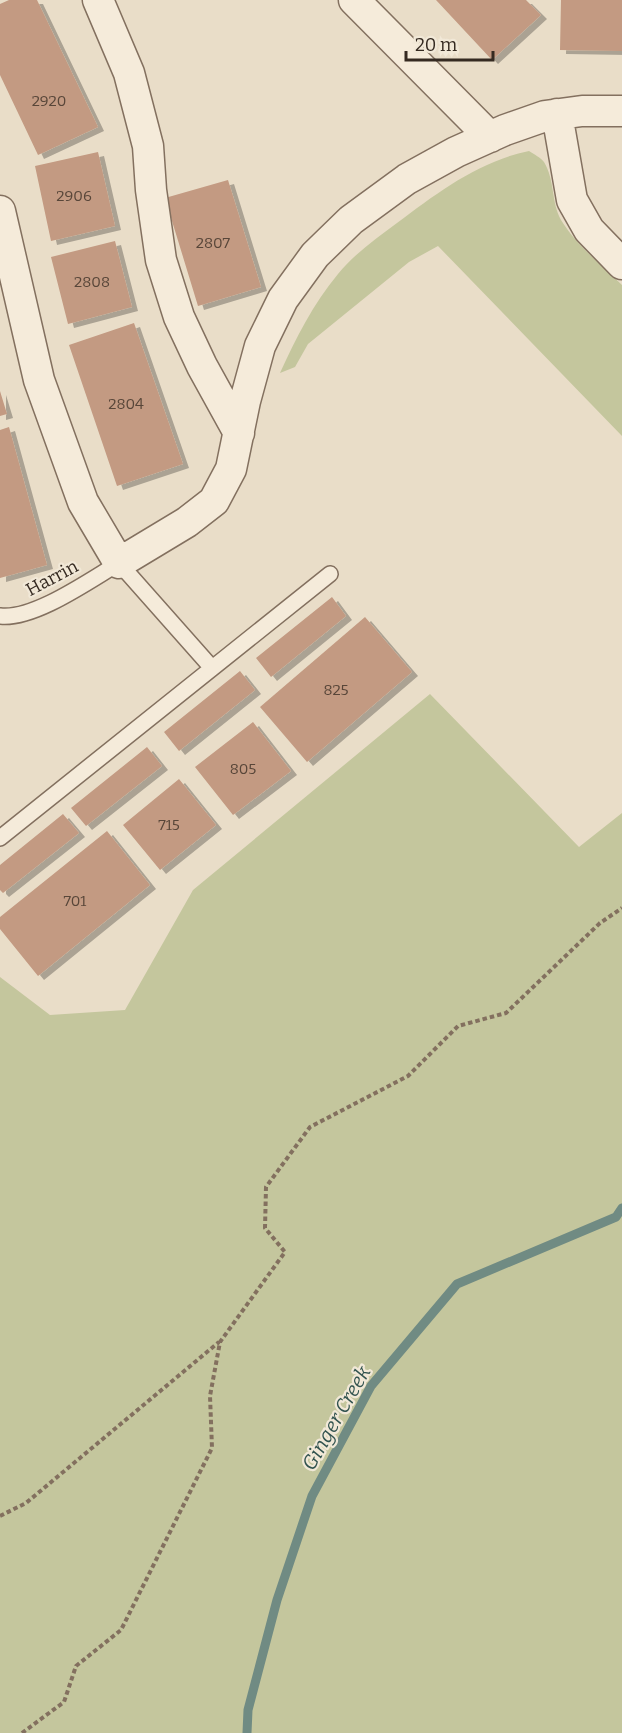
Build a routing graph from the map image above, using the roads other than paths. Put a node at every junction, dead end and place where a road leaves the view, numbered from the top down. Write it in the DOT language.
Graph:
graph roads {
  1 [pos="98,0"];
  2 [pos="354,0"];
  3 [pos="622,111"];
  4 [pos="557,114"];
  5 [pos="490,137"];
  6 [pos="0,212"];
  7 [pos="622,264"];
  8 [pos="239,433"];
  9 [pos="119,563"];
  10 [pos="330,574"];
  11 [pos="0,616"];
  12 [pos="212,668"];
  13 [pos="0,838"];
  1 -- 8 [label="street"];
  2 -- 5 [label="street"];
  3 -- 4 [label="street"];
  4 -- 5 [label="street"];
  4 -- 7 [label="street"];
  5 -- 8 [label="street"];
  6 -- 9 [label="street"];
  8 -- 9 [label="street"];
  9 -- 11 [label="lane, Harrin"];
  9 -- 12 [label="lane"];
  10 -- 12 [label="lane"];
  12 -- 13 [label="lane"];
}
